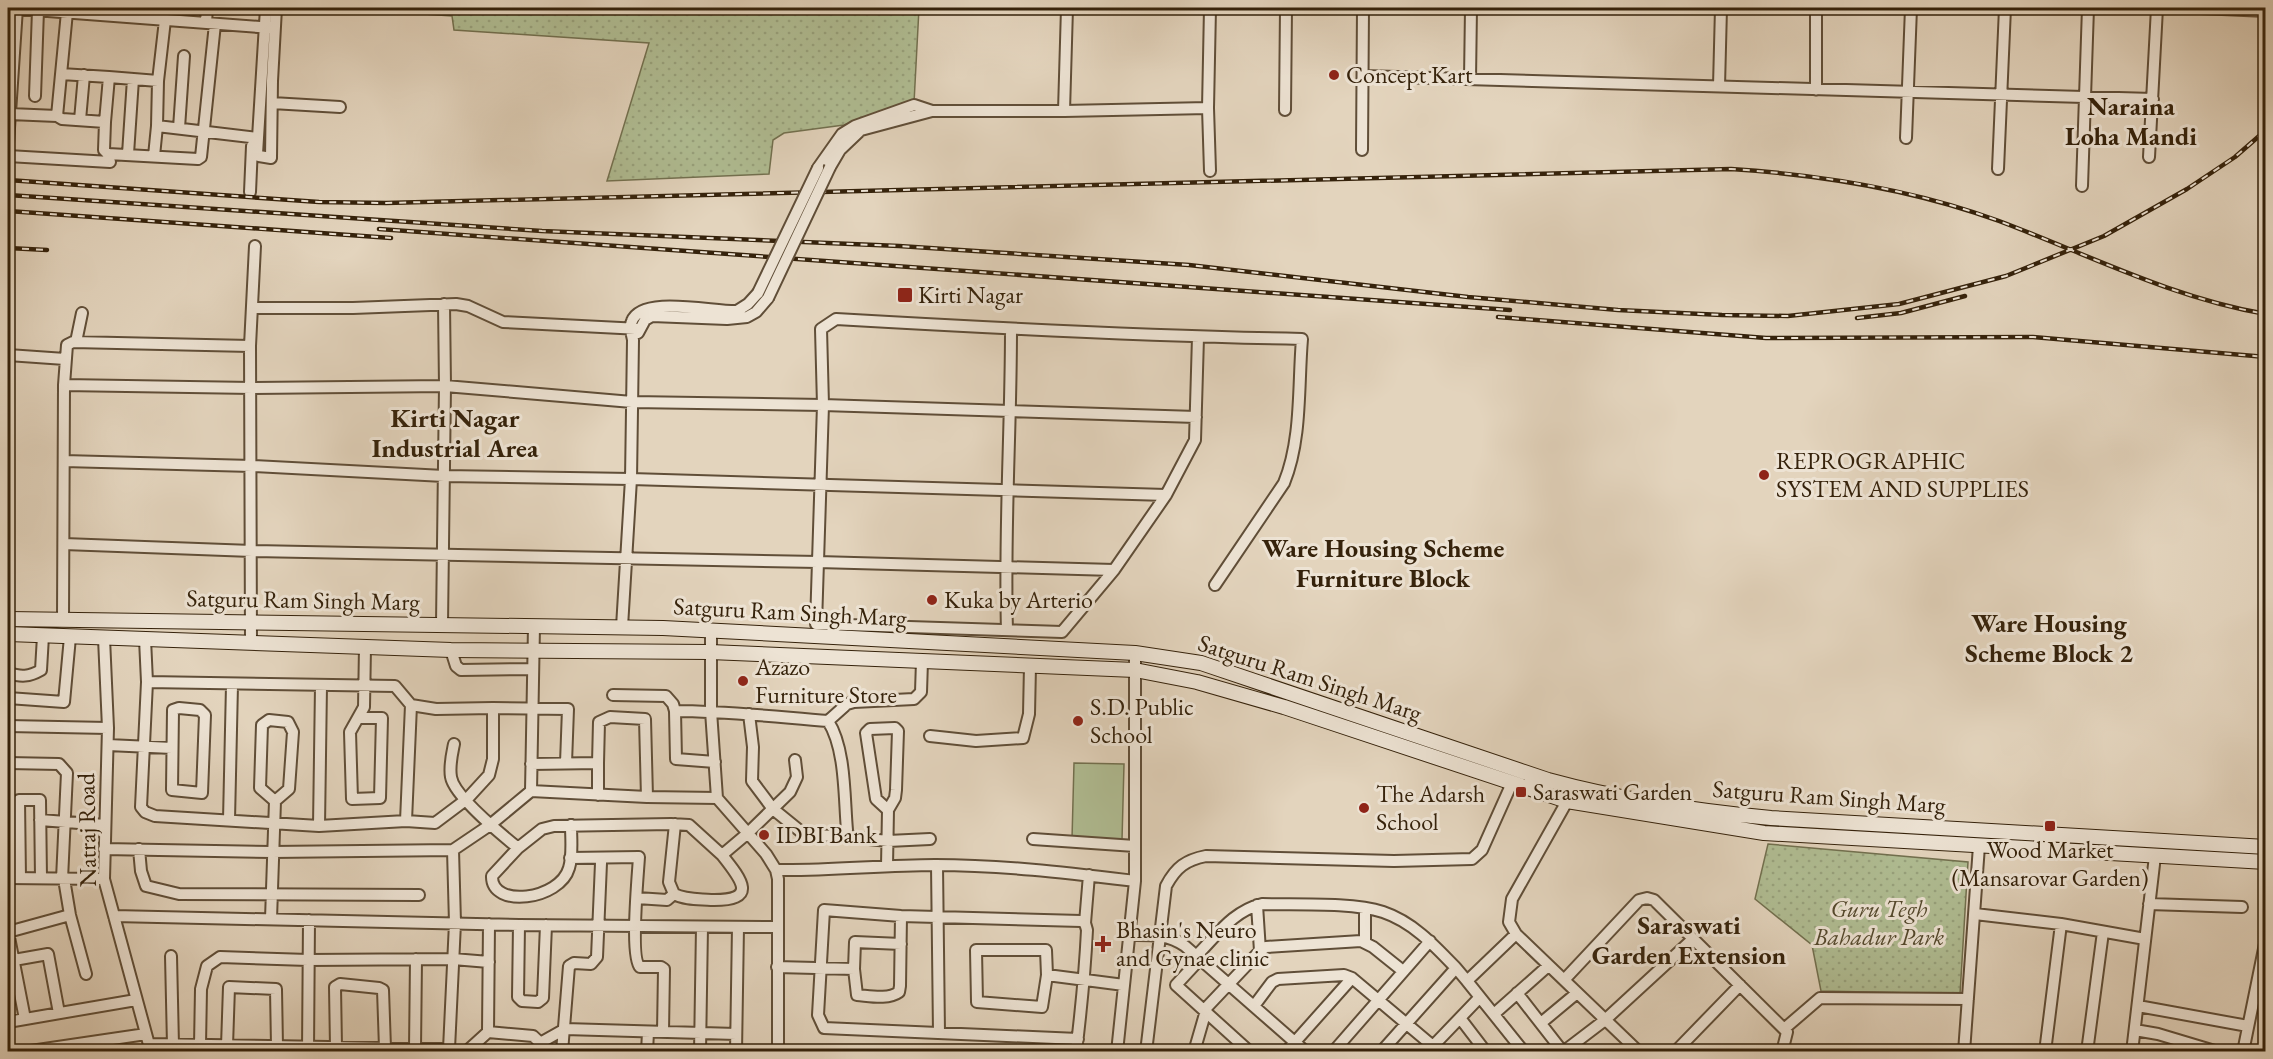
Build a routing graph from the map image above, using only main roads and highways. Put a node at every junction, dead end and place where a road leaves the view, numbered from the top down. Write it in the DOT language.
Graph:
graph roads {
  1 [pos="8,619"];
  2 [pos="8,634"];
  3 [pos="2265,847"];
  4 [pos="2265,862"];
  1 -- 3 [label="main road, Satguru Ram Singh Marg"];
  2 -- 4 [label="main road, Satguru Ram Singh Marg"];
}
